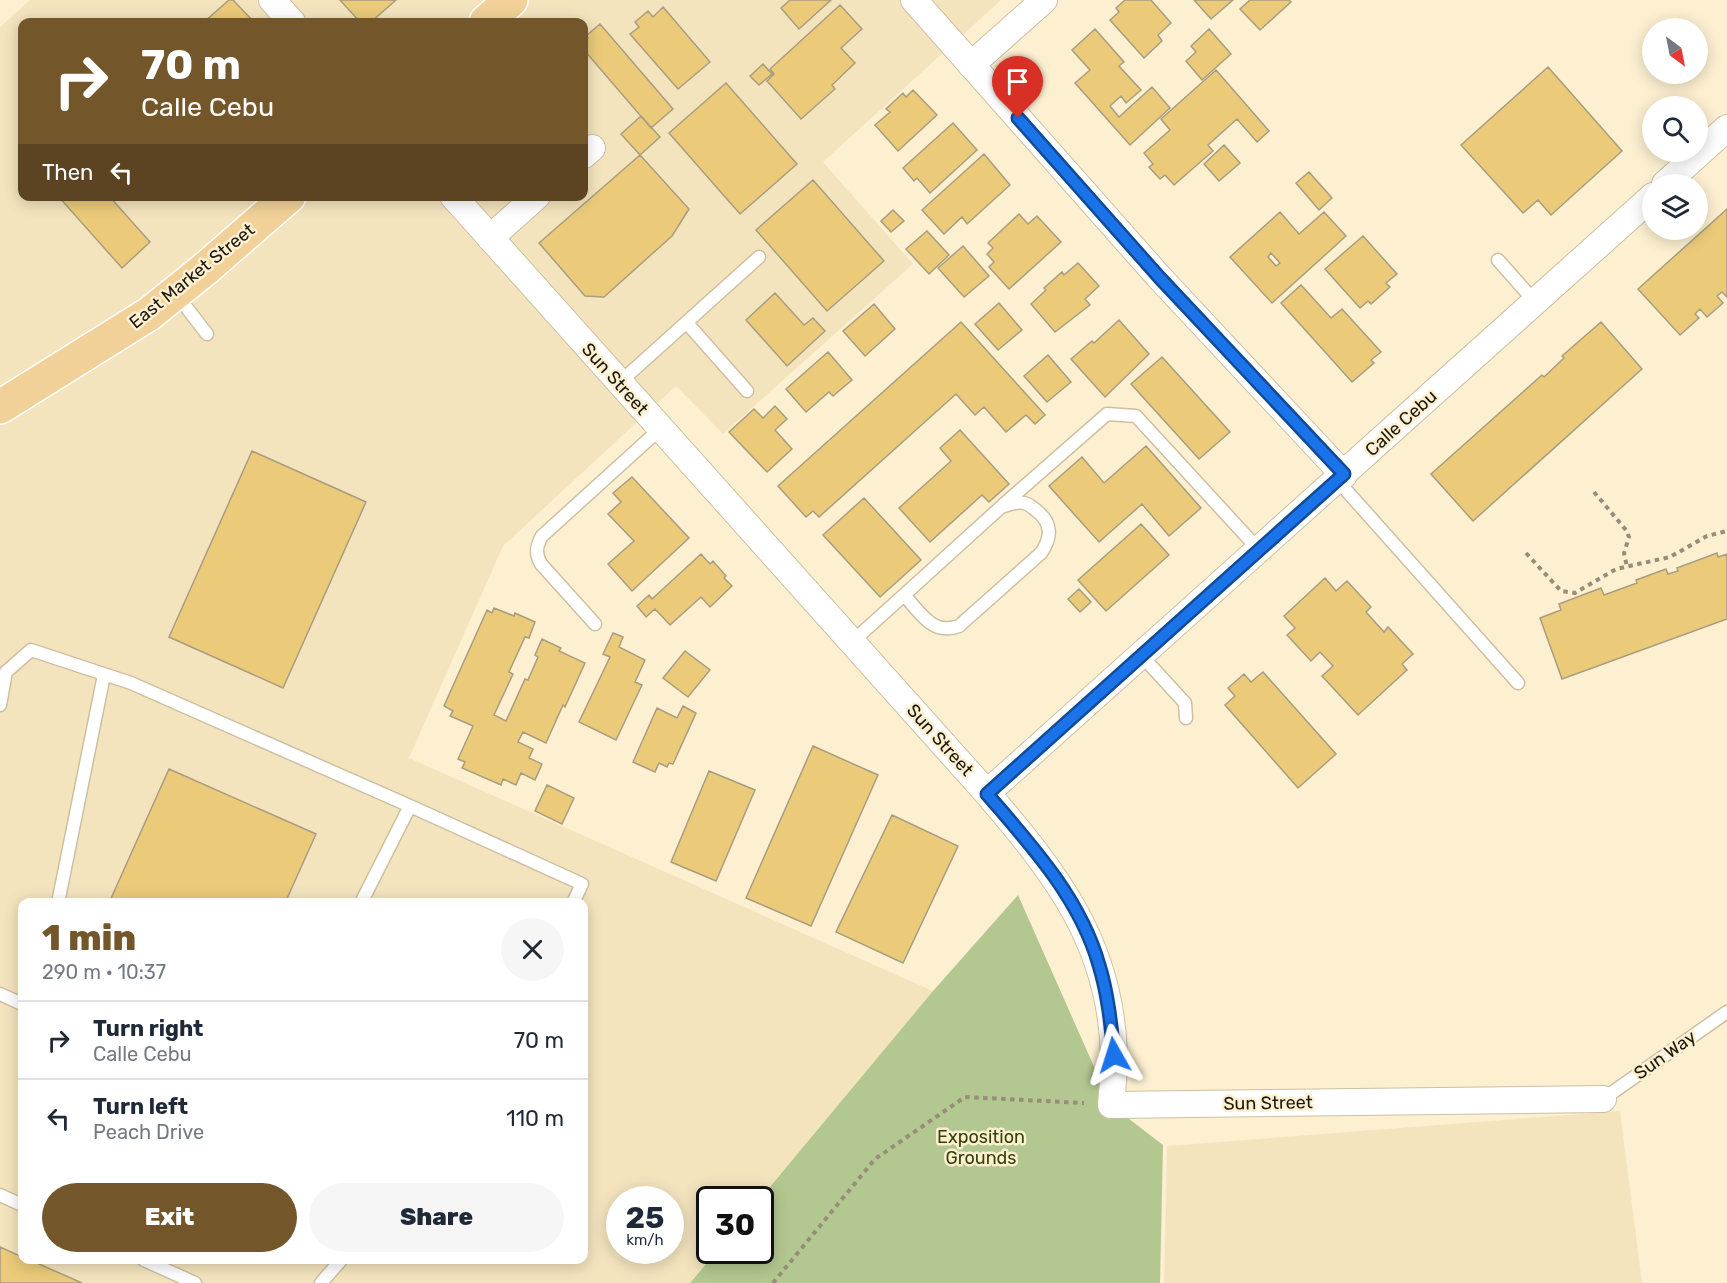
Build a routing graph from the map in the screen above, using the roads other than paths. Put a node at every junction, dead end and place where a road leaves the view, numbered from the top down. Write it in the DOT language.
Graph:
graph roads {
  1 [pos="272,0"];
  2 [pos="511,0"];
  3 [pos="914,0"];
  4 [pos="1044,0"];
  5 [pos="288,18"];
  6 [pos="491,18"];
  7 [pos="971,65"];
  8 [pos="1727,128"];
  9 [pos="1676,174"];
  10 [pos="283,201"];
  11 [pos="457,201"];
  12 [pos="531,201"];
  13 [pos="1642,206"];
  14 [pos="490,238"];
  15 [pos="759,257"];
  16 [pos="1498,260"];
  17 [pos="176,293"];
  18 [pos="1536,303"];
  19 [pos="687,323"];
  20 [pos="207,334"];
  21 [pos="619,383"];
  22 [pos="747,391"];
  23 [pos="0,407"];
  24 [pos="660,429"];
  25 [pos="1341,477"];
  26 [pos="1000,507"];
  27 [pos="1259,550"];
  28 [pos="904,595"];
  29 [pos="595,624"];
  30 [pos="852,642"];
  31 [pos="1141,655"];
  32 [pos="104,675"];
  33 [pos="1518,683"];
  34 [pos="0,705"];
  35 [pos="1186,718"];
  36 [pos="987,794"];
  37 [pos="410,806"];
  38 [pos="59,898"];
  39 [pos="364,898"];
  40 [pos="575,898"];
  41 [pos="0,994"];
  42 [pos="18,1002"];
  43 [pos="1727,1012"];
  44 [pos="1603,1099"];
  45 [pos="0,1195"];
  46 [pos="18,1203"];
  47 [pos="153,1264"];
  48 [pos="338,1264"];
  49 [pos="195,1283"];
  50 [pos="321,1283"];
  1 -- 5 [label="street"];
  2 -- 6 [label="main road"];
  3 -- 7 [label="street"];
  4 -- 7 [label="street"];
  7 -- 25 [label="street"];
  8 -- 9 [label="street"];
  10 -- 17 [label="main road, East Market Street"];
  11 -- 14 [label="street, Sun Street"];
  12 -- 14 [label="street"];
  13 -- 18 [label="street, Calle Cebu"];
  14 -- 21 [label="street, Sun Street"];
  15 -- 19 [label="lane"];
  16 -- 18 [label="lane"];
  17 -- 20 [label="lane"];
  17 -- 23 [label="main road, East Market Street"];
  18 -- 25 [label="street, Calle Cebu"];
  19 -- 21 [label="lane"];
  19 -- 22 [label="lane"];
  21 -- 24 [label="street, Sun Street"];
  24 -- 29 [label="lane"];
  24 -- 30 [label="street, Sun Street"];
  25 -- 27 [label="street, Calle Cebu"];
  25 -- 33 [label="lane"];
  26 -- 27 [label="lane"];
  26 -- 28 [label="lane"];
  26 -- 28 [label="lane"];
  27 -- 31 [label="street, Calle Cebu"];
  28 -- 30 [label="lane"];
  30 -- 36 [label="street, Sun Street"];
  31 -- 35 [label="lane"];
  31 -- 36 [label="street, Calle Cebu"];
  32 -- 34 [label="lane"];
  32 -- 37 [label="lane"];
  32 -- 38 [label="lane"];
  36 -- 44 [label="street, Sun Street"];
  37 -- 39 [label="lane"];
  37 -- 40 [label="lane"];
  41 -- 42 [label="lane"];
  43 -- 44 [label="lane, Sun Way"];
  45 -- 46 [label="lane"];
  47 -- 49 [label="lane"];
  48 -- 50 [label="lane"];
}
